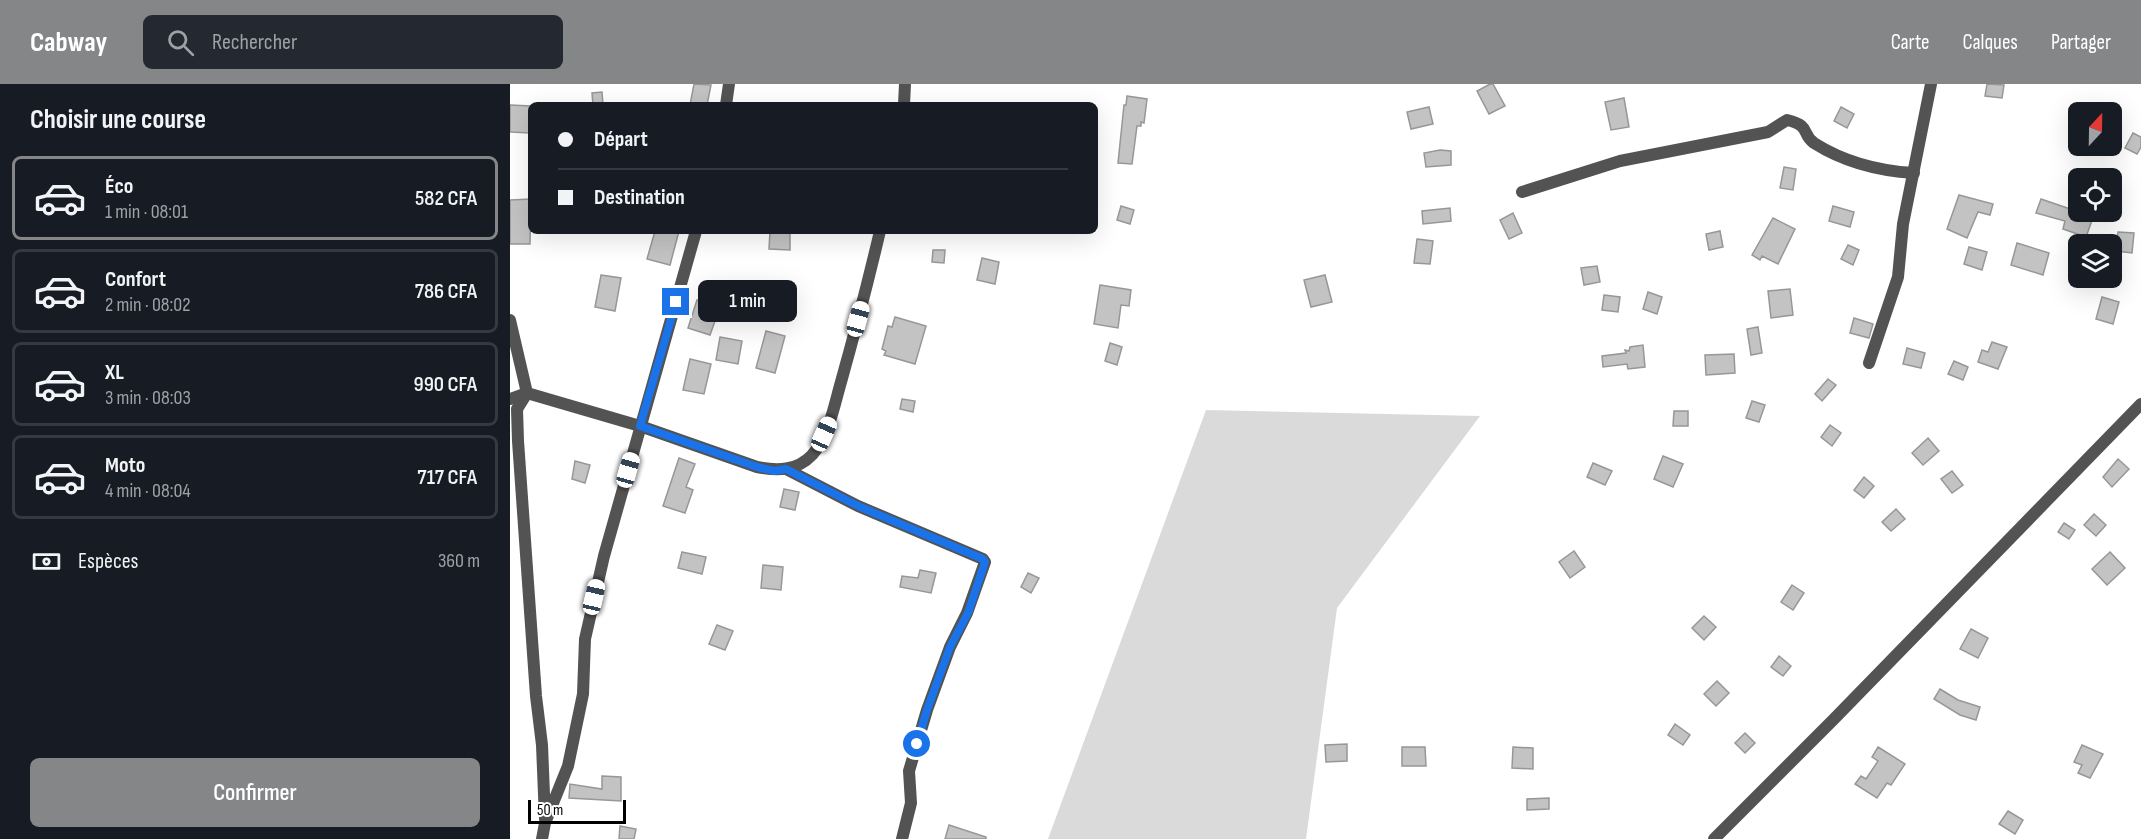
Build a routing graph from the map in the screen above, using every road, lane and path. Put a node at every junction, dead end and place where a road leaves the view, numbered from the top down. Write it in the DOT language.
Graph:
graph roads {
  1 [pos="729,84"];
  2 [pos="905,84"];
  3 [pos="1931,84"];
  4 [pos="726,102"];
  5 [pos="903,102"];
  6 [pos="1914,173"];
  7 [pos="1522,192"];
  8 [pos="695,234"];
  9 [pos="879,234"];
  10 [pos="510,320"];
  11 [pos="1869,363"];
  12 [pos="527,393"];
  13 [pos="510,399"];
  14 [pos="2141,404"];
  15 [pos="640,426"];
  16 [pos="786,469"];
  17 [pos="545,823"];
  18 [pos="542,839"];
  19 [pos="902,839"];
  20 [pos="1714,839"];
  1 -- 4 [label="street"];
  2 -- 5 [label="street"];
  3 -- 6 [label="street"];
  6 -- 7 [label="street"];
  6 -- 11 [label="street"];
  8 -- 15 [label="street"];
  9 -- 16 [label="street"];
  10 -- 12 [label="street"];
  12 -- 13 [label="street"];
  12 -- 15 [label="street"];
  12 -- 17 [label="street"];
  14 -- 20 [label="street"];
  15 -- 16 [label="street"];
  15 -- 17 [label="street"];
  16 -- 19 [label="street"];
  17 -- 18 [label="street"];
}
